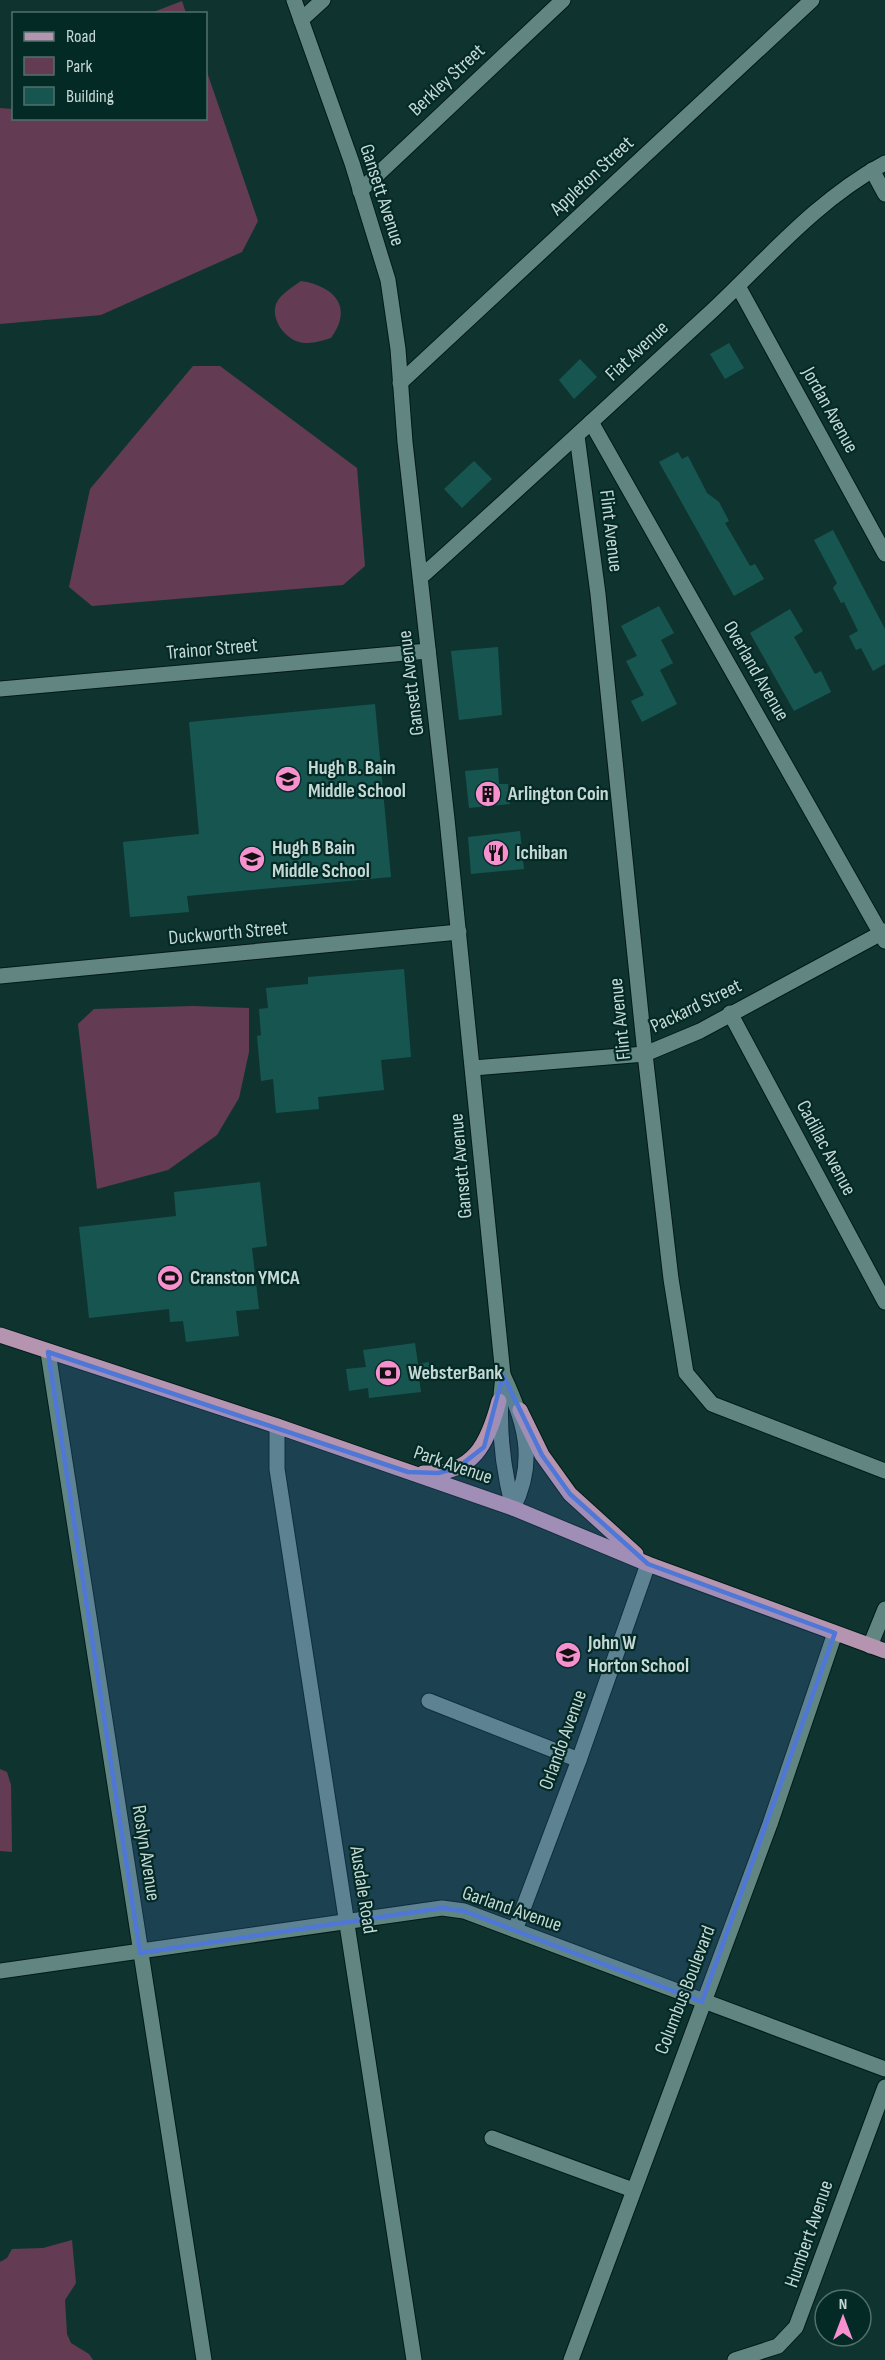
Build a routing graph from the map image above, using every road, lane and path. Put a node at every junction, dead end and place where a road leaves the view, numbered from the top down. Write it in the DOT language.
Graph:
graph roads {
  1 [pos="294,0"];
  2 [pos="323,0"];
  3 [pos="563,0"];
  4 [pos="812,0"];
  5 [pos="301,20"];
  6 [pos="878,166"];
  7 [pos="360,191"];
  8 [pos="885,194"];
  9 [pos="738,286"];
  10 [pos="400,383"];
  11 [pos="591,422"];
  12 [pos="577,436"];
  13 [pos="885,554"];
  14 [pos="421,577"];
  15 [pos="428,651"];
  16 [pos="0,689"];
  17 [pos="459,932"];
  18 [pos="884,935"];
  19 [pos="0,976"];
  20 [pos="730,1013"];
  21 [pos="645,1054"];
  22 [pos="473,1068"];
  23 [pos="885,1302"];
  24 [pos="0,1335"];
  25 [pos="48,1352"];
  26 [pos="503,1376"];
  27 [pos="500,1401"];
  28 [pos="520,1410"];
  29 [pos="277,1426"];
  30 [pos="885,1470"];
  31 [pos="408,1472"];
  32 [pos="513,1508"];
  33 [pos="648,1564"];
  34 [pos="885,1610"];
  35 [pos="836,1633"];
  36 [pos="870,1646"];
  37 [pos="885,1651"];
  38 [pos="429,1701"];
  39 [pos="579,1760"];
  40 [pos="348,1923"];
  41 [pos="515,1930"];
  42 [pos="140,1953"];
  43 [pos="0,1971"];
  44 [pos="702,2002"];
  45 [pos="885,2069"];
  46 [pos="885,2087"];
  47 [pos="492,2139"];
  48 [pos="633,2190"];
  49 [pos="204,2360"];
  50 [pos="414,2360"];
  51 [pos="571,2360"];
  52 [pos="735,2360"];
  1 -- 5 [label="street, Gansett Avenue"];
  2 -- 5 [label="street"];
  3 -- 7 [label="street, Berkley Street"];
  4 -- 10 [label="street, Appleton Street"];
  5 -- 7 [label="street, Gansett Avenue"];
  6 -- 8 [label="street"];
  6 -- 9 [label="street, Fiat Avenue"];
  7 -- 10 [label="street, Gansett Avenue"];
  9 -- 11 [label="street, Fiat Avenue"];
  9 -- 13 [label="street, Jordan Avenue"];
  10 -- 14 [label="street, Gansett Avenue"];
  11 -- 12 [label="street, Fiat Avenue"];
  11 -- 18 [label="street, Overland Avenue"];
  12 -- 14 [label="street, Fiat Avenue"];
  12 -- 21 [label="street, Flint Avenue"];
  14 -- 15 [label="street, Gansett Avenue"];
  15 -- 16 [label="street, Trainor Street"];
  15 -- 17 [label="street, Gansett Avenue"];
  17 -- 19 [label="street, Duckworth Street"];
  17 -- 22 [label="street, Gansett Avenue"];
  18 -- 20 [label="street, Packard Street"];
  20 -- 21 [label="street, Packard Street"];
  20 -- 23 [label="street, Cadillac Avenue"];
  21 -- 22 [label="street, Packard Street"];
  21 -- 30 [label="street, Flint Avenue"];
  22 -- 26 [label="street, Gansett Avenue"];
  24 -- 25 [label="main road, Park Avenue"];
  25 -- 29 [label="main road, Park Avenue"];
  25 -- 42 [label="street, Roslyn Avenue"];
  26 -- 27 [label="street, Gansett Avenue"];
  26 -- 28 [label="street, Gansett Avenue"];
  27 -- 31 [label="main road"];
  27 -- 32 [label="street, Gansett Avenue"];
  28 -- 32 [label="street, Gansett Avenue"];
  28 -- 33 [label="main road"];
  29 -- 31 [label="main road, Park Avenue"];
  29 -- 40 [label="street, Ausdale Road"];
  31 -- 32 [label="main road, Park Avenue"];
  32 -- 33 [label="main road, Park Avenue"];
  33 -- 35 [label="main road, Park Avenue"];
  33 -- 39 [label="street, Orlando Avenue"];
  34 -- 36 [label="street"];
  35 -- 36 [label="main road, Park Avenue"];
  35 -- 44 [label="street, Columbus Boulevard"];
  36 -- 37 [label="main road, Park Avenue"];
  38 -- 39 [label="street"];
  39 -- 41 [label="street, Orlando Avenue"];
  40 -- 41 [label="street, Garland Avenue"];
  40 -- 42 [label="street, Garland Avenue"];
  40 -- 50 [label="street, Ausdale Road"];
  41 -- 44 [label="street, Garland Avenue"];
  42 -- 43 [label="street, Garland Avenue"];
  42 -- 49 [label="street, Roslyn Avenue"];
  44 -- 45 [label="street, Garland Avenue"];
  44 -- 48 [label="street, Columbus Boulevard"];
  46 -- 52 [label="street, Humbert Avenue"];
  47 -- 48 [label="street"];
  48 -- 51 [label="street, Columbus Boulevard"];
}
